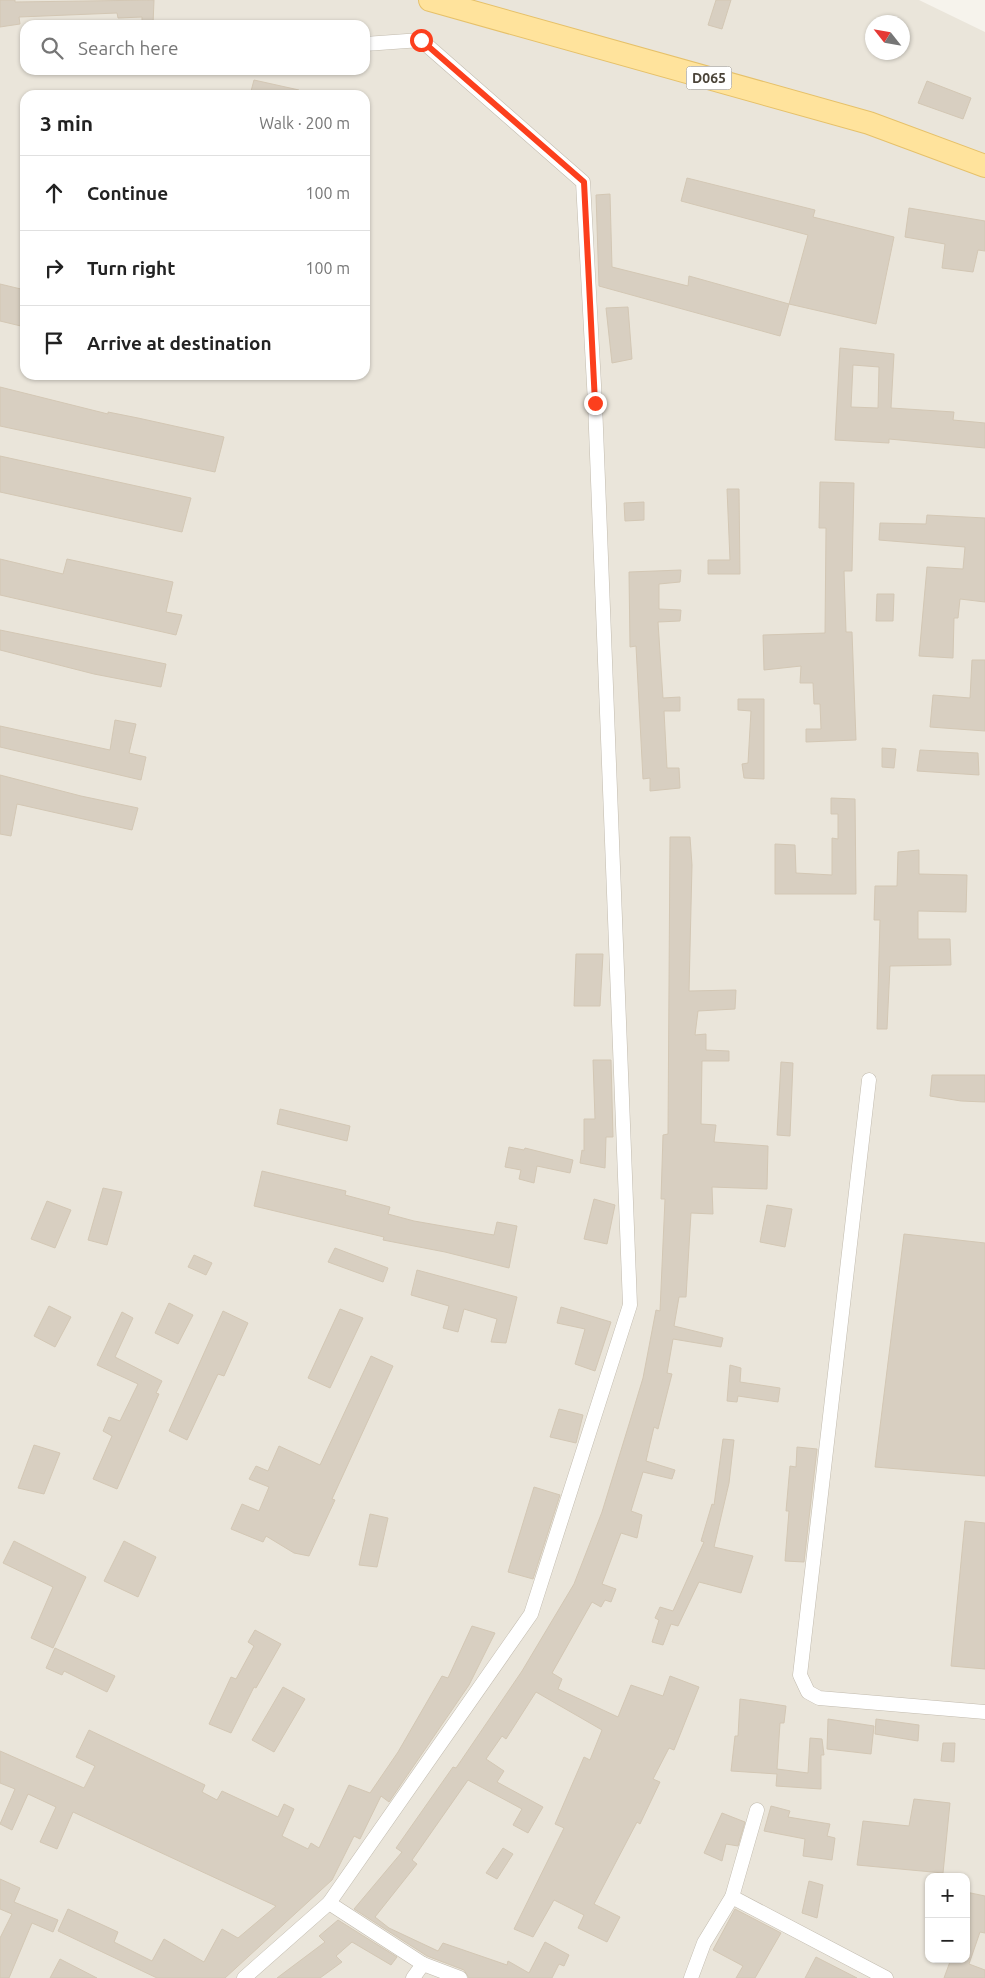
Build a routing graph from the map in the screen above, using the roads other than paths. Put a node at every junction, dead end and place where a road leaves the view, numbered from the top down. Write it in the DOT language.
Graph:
graph roads {
  1 [pos="430,0"];
  2 [pos="370,44"];
  3 [pos="985,166"];
  4 [pos="869,1080"];
  5 [pos="985,1712"];
  6 [pos="757,1810"];
  7 [pos="732,1897"];
  8 [pos="329,1903"];
  9 [pos="422,1964"];
  10 [pos="244,1978"];
  11 [pos="413,1978"];
  12 [pos="460,1978"];
  13 [pos="691,1978"];
  14 [pos="886,1978"];
  1 -- 3 [label="main road, D065"];
  2 -- 8 [label="street"];
  4 -- 5 [label="street"];
  6 -- 7 [label="street"];
  7 -- 13 [label="street"];
  7 -- 14 [label="street"];
  8 -- 9 [label="street"];
  8 -- 10 [label="street"];
  9 -- 11 [label="street"];
  9 -- 12 [label="street"];
}
